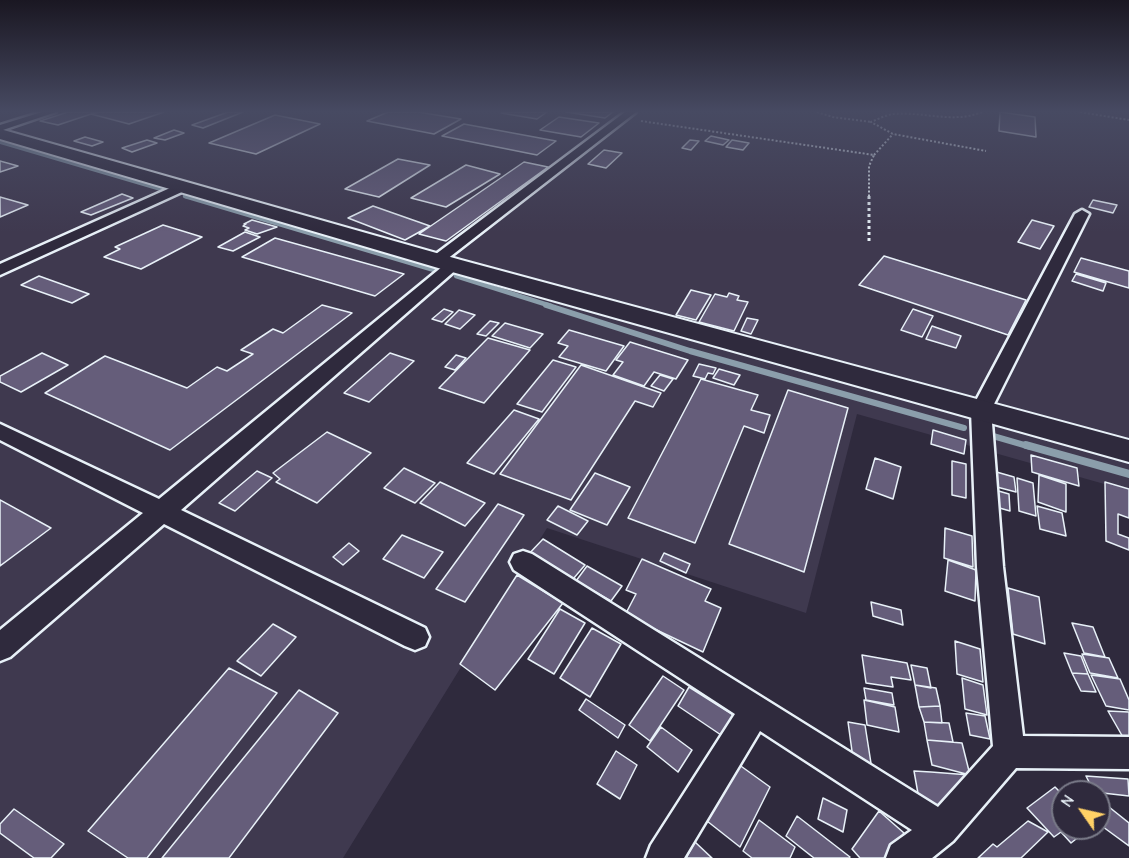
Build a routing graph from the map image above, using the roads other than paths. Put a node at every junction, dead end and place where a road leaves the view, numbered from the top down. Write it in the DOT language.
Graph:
graph roads {
  1 [pos="60,152"];
  2 [pos="582,152"];
  3 [pos="179,188"];
  4 [pos="1082,214"];
  5 [pos="445,263"];
  6 [pos="0,270"];
  7 [pos="981,410"];
  8 [pos="0,431"];
  9 [pos="1129,451"];
  10 [pos="162,512"];
  11 [pos="523,562"];
  12 [pos="415,637"];
  13 [pos="0,648"];
  14 [pos="755,710"];
  15 [pos="1009,752"];
  16 [pos="1129,753"];
  17 [pos="941,829"];
  18 [pos="664,858"];
  19 [pos="904,858"];
  1 -- 3 [label="street"];
  2 -- 5 [label="street"];
  3 -- 5 [label="street"];
  3 -- 6 [label="street"];
  4 -- 7 [label="street"];
  5 -- 7 [label="street"];
  5 -- 10 [label="street"];
  7 -- 9 [label="street"];
  7 -- 15 [label="street"];
  8 -- 10 [label="street"];
  10 -- 12 [label="street"];
  10 -- 13 [label="street"];
  11 -- 14 [label="street"];
  14 -- 17 [label="street"];
  14 -- 18 [label="street"];
  15 -- 16 [label="street"];
  15 -- 17 [label="street"];
  17 -- 19 [label="street"];
}
